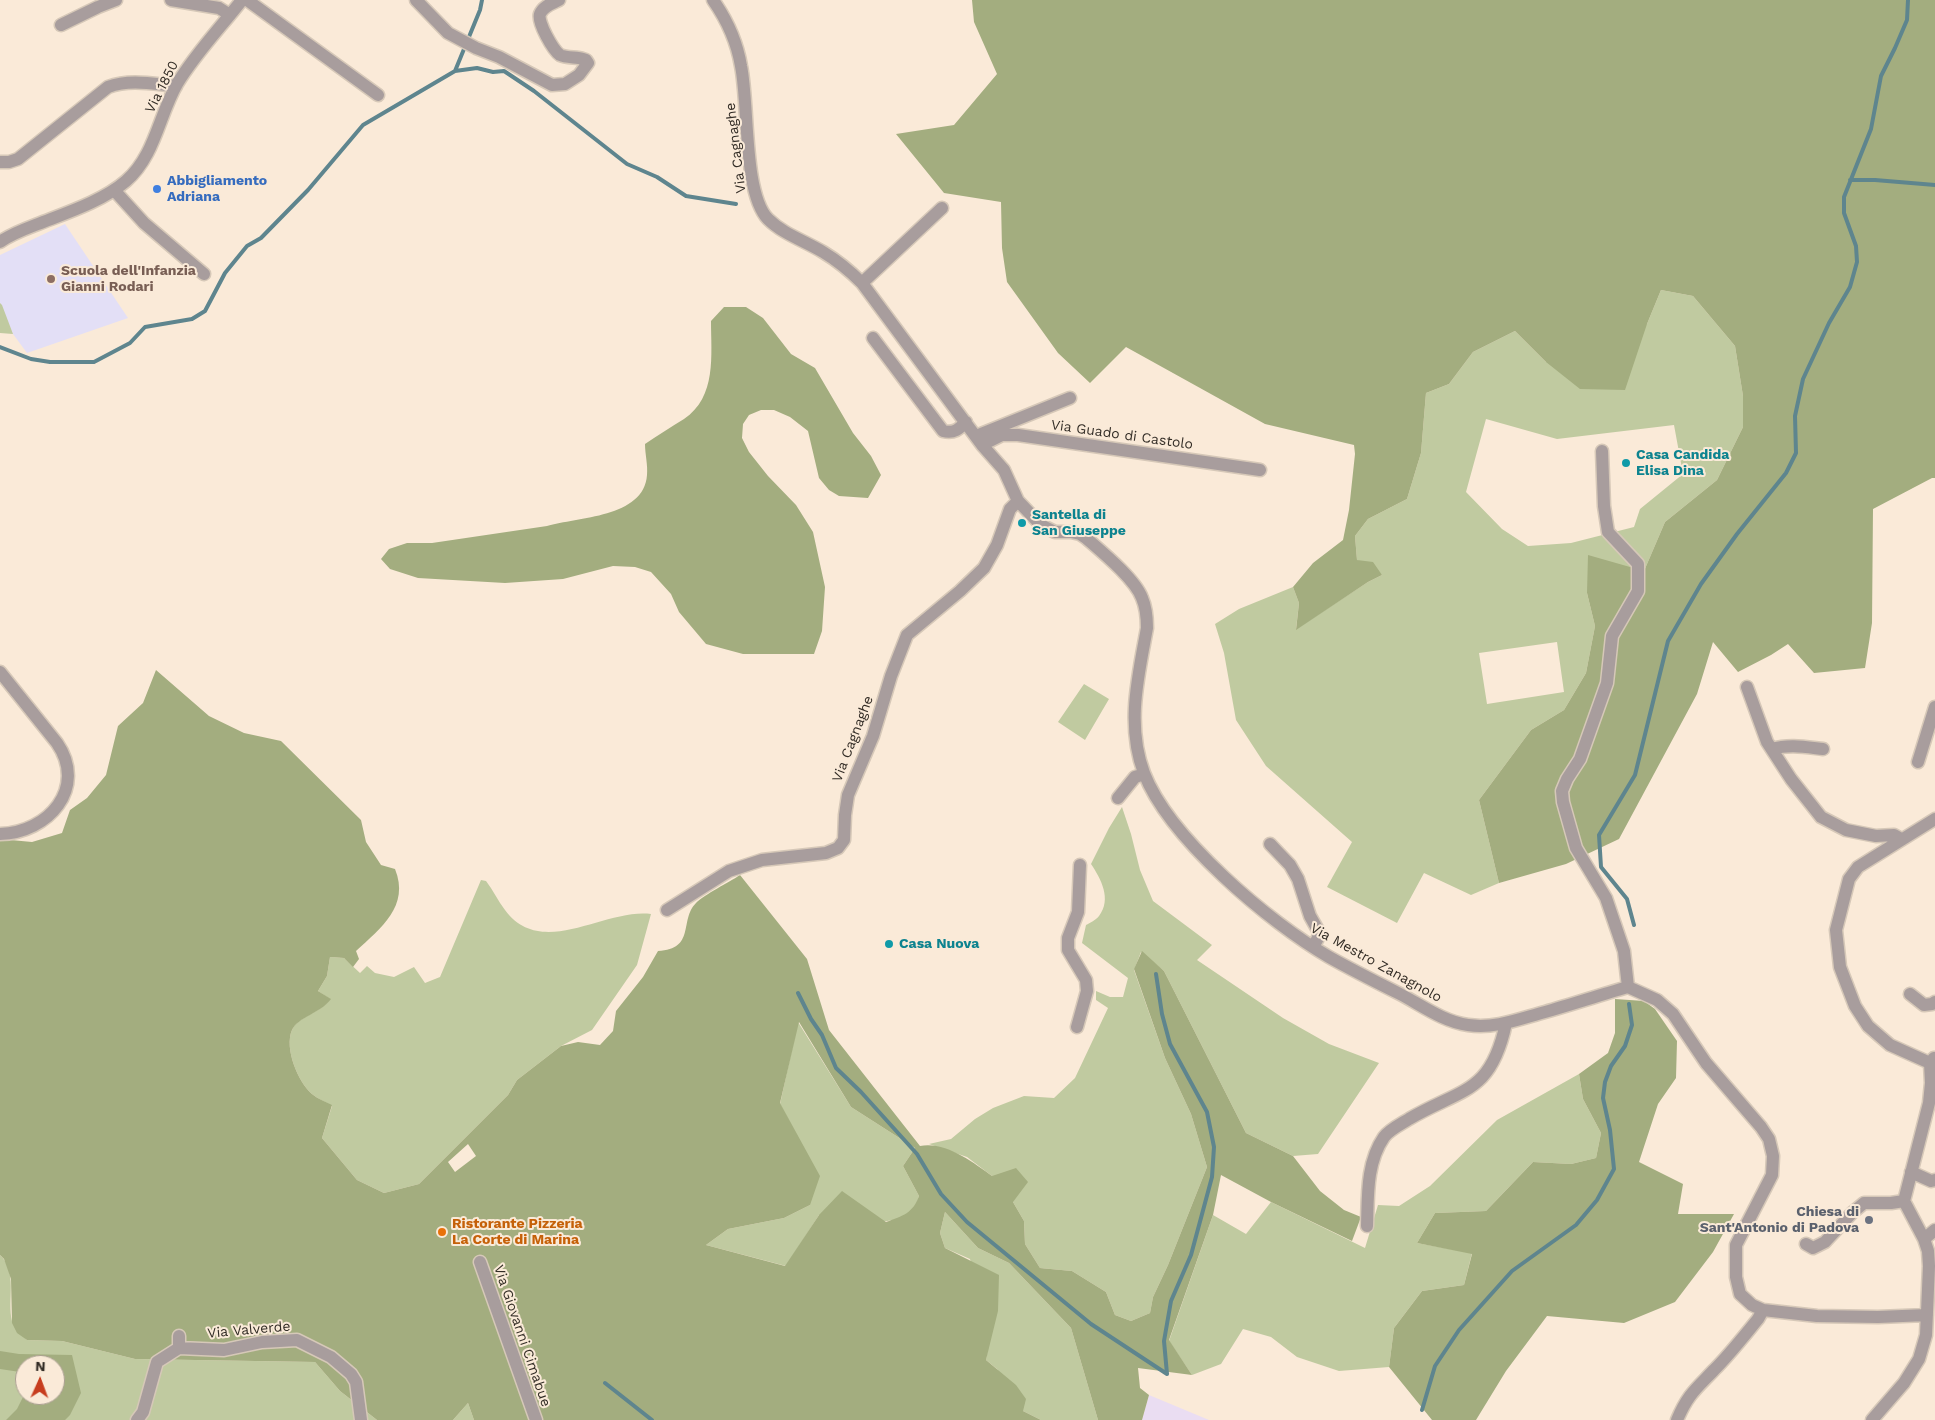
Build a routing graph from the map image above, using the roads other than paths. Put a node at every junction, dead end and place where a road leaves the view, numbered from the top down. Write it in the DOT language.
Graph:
graph roads {
  1 [pos="116,0"];
  2 [pos="171,0"];
  3 [pos="242,0"];
  4 [pos="247,0"];
  5 [pos="416,0"];
  6 [pos="559,0"];
  7 [pos="713,0"];
  8 [pos="230,15"];
  9 [pos="61,25"];
  10 [pos="176,86"];
  11 [pos="378,95"];
  12 [pos="0,162"];
  13 [pos="114,190"];
  14 [pos="942,208"];
  15 [pos="0,242"];
  16 [pos="204,274"];
  17 [pos="862,283"];
  18 [pos="873,338"];
  19 [pos="1070,398"];
  20 [pos="966,422"];
  21 [pos="979,441"];
  22 [pos="1602,451"];
  23 [pos="1260,470"];
  24 [pos="1018,501"];
  25 [pos="0,672"];
  26 [pos="1747,687"];
  27 [pos="1935,707"];
  28 [pos="1772,749"];
  29 [pos="1823,749"];
  30 [pos="1918,762"];
  31 [pos="1144,774"];
  32 [pos="1118,798"];
  33 [pos="1935,819"];
  34 [pos="0,834"];
  35 [pos="1901,839"];
  36 [pos="1270,844"];
  37 [pos="1080,865"];
  38 [pos="667,910"];
  39 [pos="1313,947"];
  40 [pos="1628,987"];
  41 [pos="1910,994"];
  42 [pos="1935,1002"];
  43 [pos="1506,1023"];
  44 [pos="1078,1027"];
  45 [pos="1932,1060"];
  46 [pos="1911,1172"];
  47 [pos="1929,1179"];
  48 [pos="1906,1206"];
  49 [pos="1367,1226"];
  50 [pos="1935,1230"];
  51 [pos="1924,1239"];
  52 [pos="1806,1244"];
  53 [pos="480,1262"];
  54 [pos="1763,1310"];
  55 [pos="1928,1315"];
  56 [pos="1931,1338"];
  57 [pos="137,1420"];
  58 [pos="361,1420"];
  59 [pos="536,1420"];
  60 [pos="1677,1420"];
  61 [pos="1872,1420"];
  1 -- 9 [label="street"];
  2 -- 8 [label="street"];
  3 -- 8 [label="street, Via 1850"];
  4 -- 11 [label="street"];
  5 -- 6 [label="street"];
  7 -- 17 [label="street, Via Cagnaghe"];
  8 -- 10 [label="street, Via 1850"];
  10 -- 12 [label="street"];
  10 -- 13 [label="street, Via 1850"];
  13 -- 15 [label="street, Via 1850"];
  13 -- 16 [label="street"];
  14 -- 17 [label="street"];
  17 -- 20 [label="street, Via Cagnaghe"];
  18 -- 20 [label="street"];
  19 -- 21 [label="street"];
  20 -- 21 [label="street, Via Cagnaghe"];
  21 -- 23 [label="street, Via Guado di Castolo"];
  21 -- 24 [label="street, Via Cagnaghe"];
  22 -- 40 [label="street"];
  24 -- 31 [label="street, Via Cagnaghe"];
  24 -- 38 [label="street, Via Cagnaghe"];
  25 -- 34 [label="street"];
  26 -- 28 [label="street"];
  27 -- 30 [label="street"];
  28 -- 29 [label="street"];
  28 -- 35 [label="street"];
  31 -- 32 [label="street"];
  31 -- 39 [label="street, Via Mestro Zanagnolo"];
  33 -- 35 [label="street"];
  35 -- 45 [label="street"];
  36 -- 39 [label="street"];
  37 -- 44 [label="street"];
  39 -- 43 [label="street, Via Mestro Zanagnolo"];
  40 -- 43 [label="street, Via Mestro Zanagnolo"];
  40 -- 54 [label="street"];
  41 -- 42 [label="street"];
  43 -- 49 [label="street"];
  45 -- 46 [label="street"];
  46 -- 47 [label="street"];
  46 -- 48 [label="street"];
  48 -- 51 [label="street"];
  48 -- 52 [label="street"];
  50 -- 51 [label="street"];
  51 -- 55 [label="street"];
  53 -- 59 [label="street, Via Giovanni Cimabue"];
  54 -- 55 [label="street"];
  54 -- 60 [label="street"];
  55 -- 56 [label="street"];
  56 -- 61 [label="street"];
  57 -- 58 [label="street, Via Valverde"];
}
